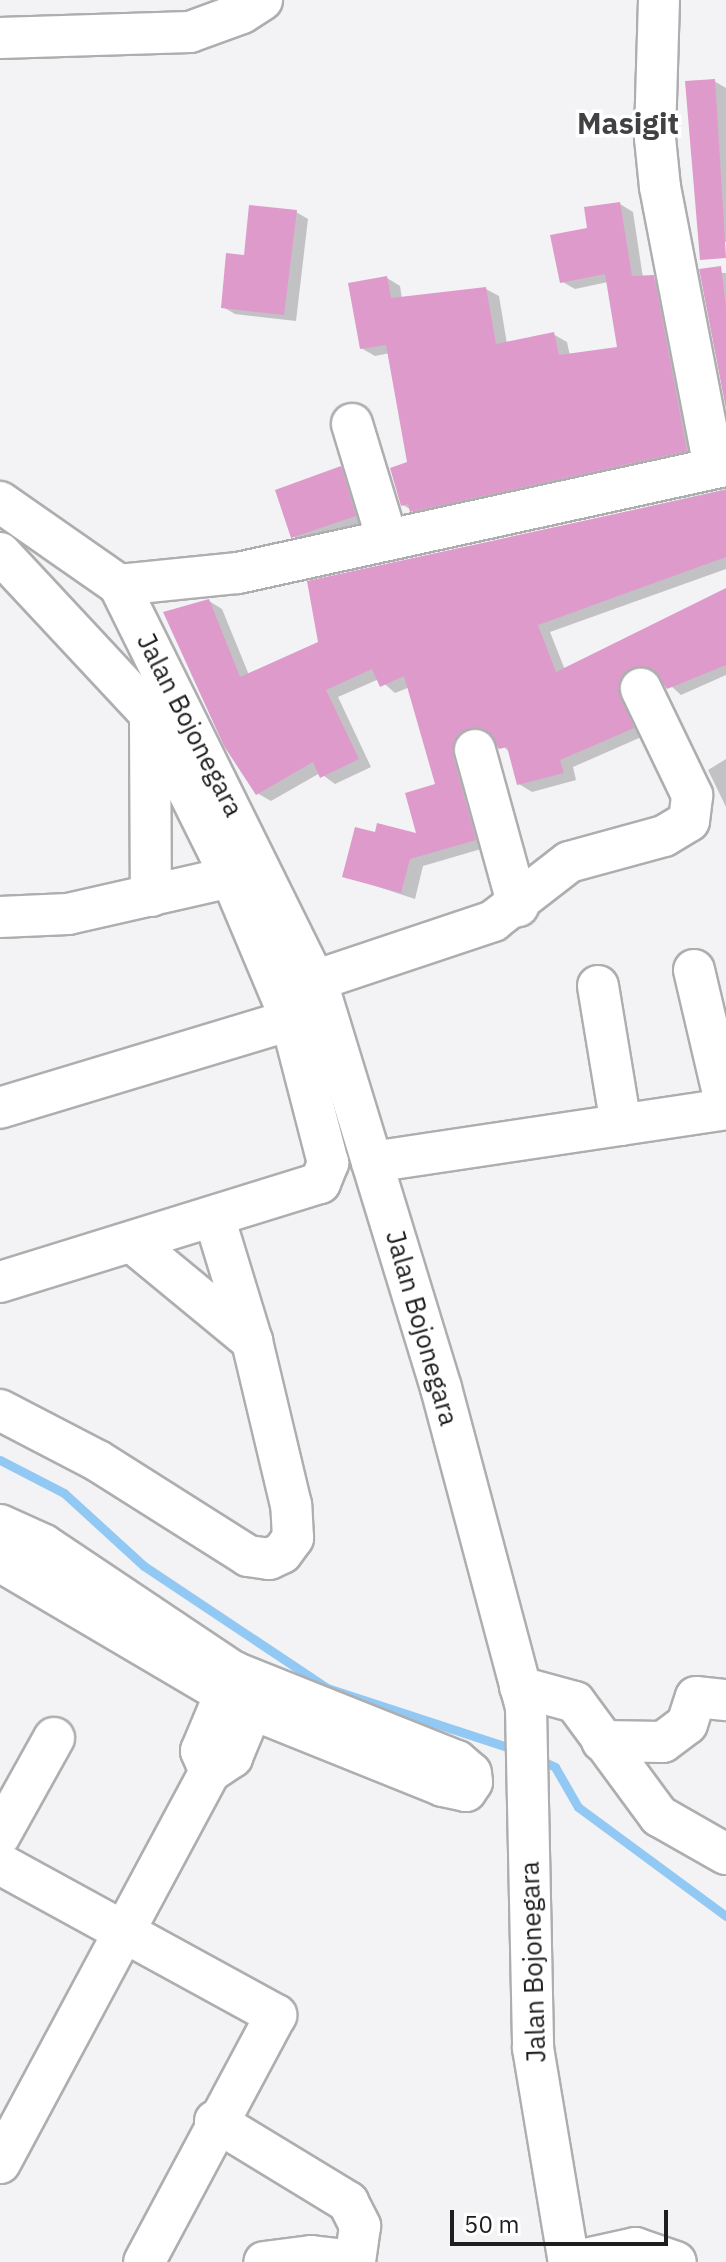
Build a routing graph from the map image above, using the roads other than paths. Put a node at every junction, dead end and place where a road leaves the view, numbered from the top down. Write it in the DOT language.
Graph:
graph roads {
  1 [pos="262,0"];
  2 [pos="659,0"];
  3 [pos="0,38"];
  4 [pos="352,424"];
  5 [pos="720,467"];
  6 [pos="0,502"];
  7 [pos="387,539"];
  8 [pos="0,553"];
  9 [pos="119,585"];
  10 [pos="641,689"];
  11 [pos="150,714"];
  12 [pos="475,750"];
  13 [pos="231,877"];
  14 [pos="151,896"];
  15 [pos="518,906"];
  16 [pos="0,917"];
  17 [pos="694,970"];
  18 [pos="314,981"];
  19 [pos="598,986"];
  20 [pos="291,1020"];
  21 [pos="0,1108"];
  22 [pos="726,1108"];
  23 [pos="621,1125"];
  24 [pos="372,1162"];
  25 [pos="214,1217"];
  26 [pos="132,1242"];
  27 [pos="0,1282"];
  28 [pos="252,1341"];
  29 [pos="0,1410"];
  30 [pos="0,1525"];
  31 [pos="0,1561"];
  32 [pos="243,1690"];
  33 [pos="523,1698"];
  34 [pos="726,1700"];
  35 [pos="54,1738"];
  36 [pos="602,1741"];
  37 [pos="0,1835"];
  38 [pos="726,1854"];
  39 [pos="0,1864"];
  40 [pos="125,1930"];
  41 [pos="215,2121"];
  42 [pos="0,2163"];
  43 [pos="158,2257"];
  44 [pos="264,2262"];
  45 [pos="355,2262"];
  46 [pos="570,2262"];
  47 [pos="676,2262"];
  1 -- 3 [label="street"];
  2 -- 5 [label="street"];
  4 -- 7 [label="street"];
  5 -- 7 [label="street"];
  6 -- 9 [label="street, Jalan Bojonegara"];
  7 -- 9 [label="street"];
  8 -- 11 [label="street"];
  9 -- 18 [label="street, Jalan Bojonegara"];
  10 -- 15 [label="street"];
  11 -- 13 [label="street"];
  11 -- 14 [label="street"];
  12 -- 15 [label="street"];
  13 -- 14 [label="street"];
  13 -- 20 [label="street"];
  14 -- 16 [label="street"];
  15 -- 18 [label="street"];
  17 -- 22 [label="street"];
  18 -- 24 [label="street, Jalan Bojonegara"];
  19 -- 23 [label="street"];
  20 -- 21 [label="street"];
  20 -- 25 [label="street"];
  22 -- 23 [label="street"];
  23 -- 24 [label="street"];
  24 -- 33 [label="street, Jalan Bojonegara"];
  25 -- 26 [label="street"];
  25 -- 28 [label="street"];
  26 -- 27 [label="street"];
  26 -- 28 [label="street"];
  28 -- 29 [label="street"];
  30 -- 32 [label="street"];
  31 -- 32 [label="street"];
  32 -- 40 [label="street"];
  33 -- 36 [label="street"];
  33 -- 46 [label="street, Jalan Bojonegara"];
  34 -- 36 [label="street"];
  35 -- 37 [label="street"];
  36 -- 38 [label="street"];
  39 -- 40 [label="street"];
  40 -- 41 [label="street"];
  40 -- 42 [label="street"];
  41 -- 43 [label="street"];
  41 -- 45 [label="street"];
  44 -- 45 [label="street"];
  46 -- 47 [label="street"];
}
